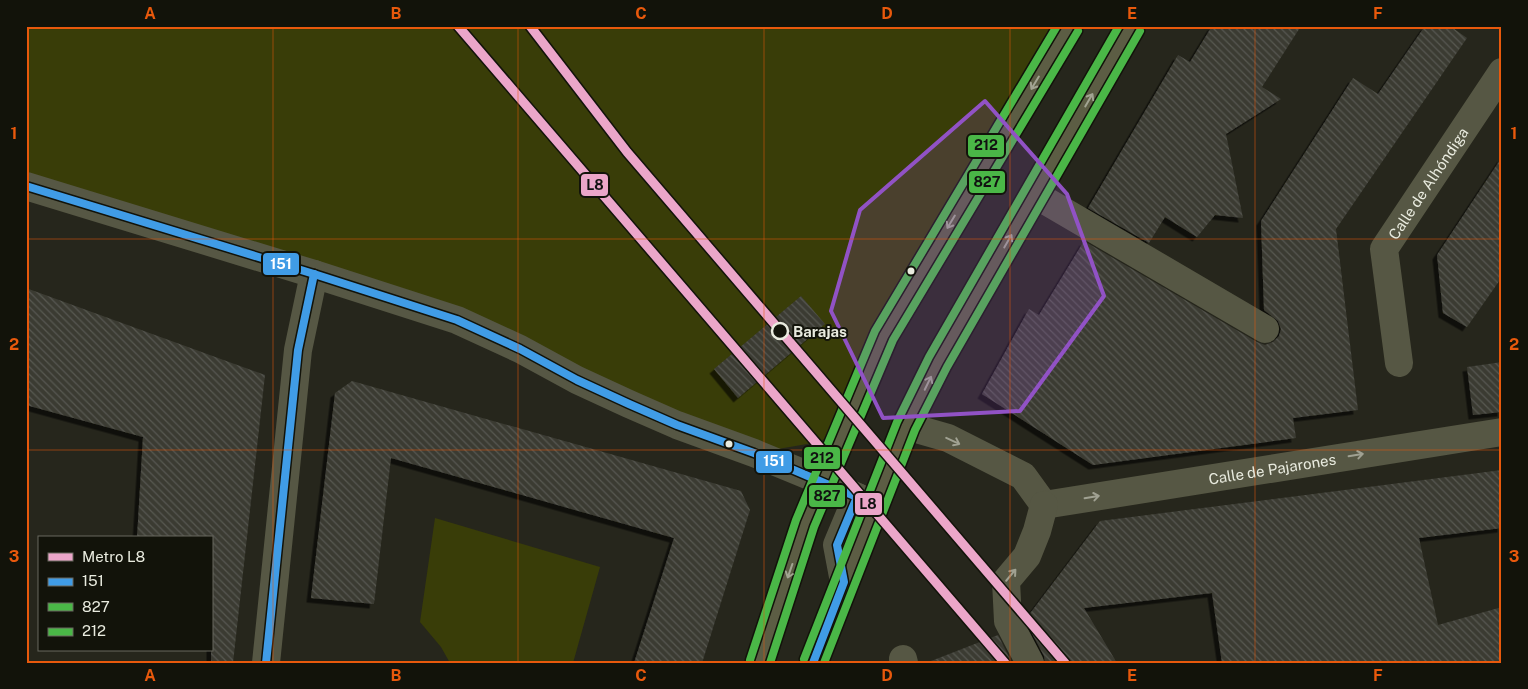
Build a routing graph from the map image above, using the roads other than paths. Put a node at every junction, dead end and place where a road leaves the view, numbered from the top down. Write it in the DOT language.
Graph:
graph roads {
  1 [pos="1069,26"];
  2 [pos="1131,26"];
  3 [pos="1502,72"];
  4 [pos="26,186"];
  5 [pos="1034,194"];
  6 [pos="314,274"];
  7 [pos="1265,329"];
  8 [pos="1400,363"];
  9 [pos="906,426"];
  10 [pos="1502,432"];
  11 [pos="822,481"];
  12 [pos="866,501"];
  13 [pos="1044,505"];
  14 [pos="266,663"];
  15 [pos="759,663"];
  16 [pos="813,663"];
  17 [pos="1030,663"];
  1 -- 11 [label="main road, one-way"];
  5 -- 2 [label="main road, one-way"];
  3 -- 8 [label="street, Calle de Alhóndiga"];
  4 -- 6 [label="street"];
  5 -- 7 [label="street"];
  9 -- 5 [label="main road, one-way"];
  6 -- 11 [label="street"];
  6 -- 14 [label="street"];
  9 -- 12 [label="main road"];
  9 -- 13 [label="street, one-way"];
  13 -- 10 [label="street, Calle de Pajarones, one-way"];
  11 -- 12 [label="street"];
  11 -- 15 [label="main road, one-way"];
  12 -- 16 [label="main road"];
  17 -- 13 [label="street, one-way"];
}
